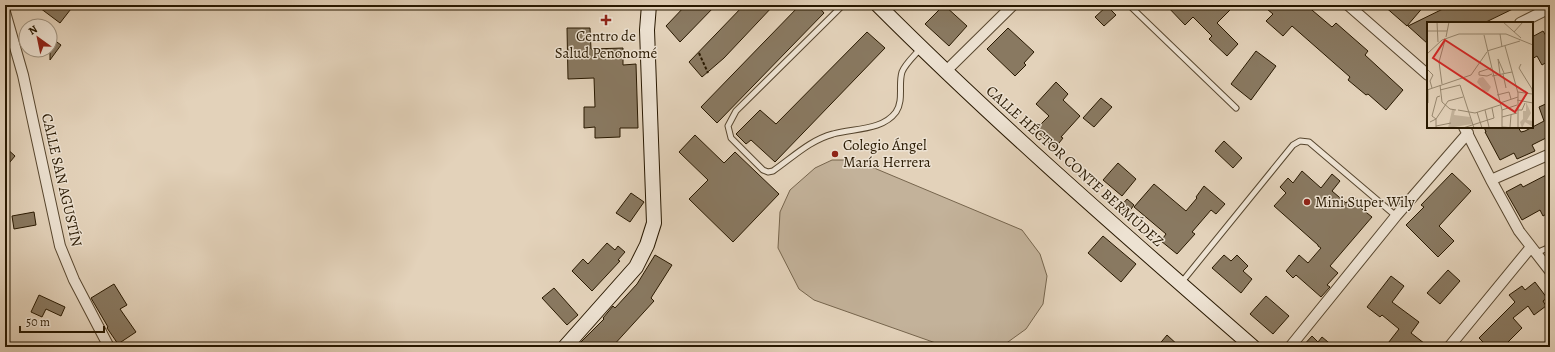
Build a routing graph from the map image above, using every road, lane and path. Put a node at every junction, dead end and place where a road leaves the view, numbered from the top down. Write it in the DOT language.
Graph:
graph roads {
  1 [pos="650,5"];
  2 [pos="843,5"];
  3 [pos="878,5"];
  4 [pos="1013,5"];
  5 [pos="1129,5"];
  6 [pos="1348,5"];
  7 [pos="1550,8"];
  8 [pos="5,12"];
  9 [pos="1522,22"];
  10 [pos="921,48"];
  11 [pos="699,52"];
  12 [pos="1426,71"];
  13 [pos="945,72"];
  14 [pos="708,73"];
  15 [pos="1236,108"];
  16 [pos="1466,130"];
  17 [pos="1550,154"];
  18 [pos="1491,180"];
  19 [pos="1396,216"];
  20 [pos="1550,247"];
  21 [pos="1534,250"];
  22 [pos="1550,271"];
  23 [pos="1180,283"];
  24 [pos="109,347"];
  25 [pos="565,347"];
  26 [pos="1253,347"];
  27 [pos="1290,347"];
  28 [pos="1449,347"];
  1 -- 25 [label="street"];
  2 -- 10 [label="lane"];
  3 -- 10 [label="street, CALLE HÉCTOR CONTE BERMÚDEZ"];
  4 -- 13 [label="street"];
  5 -- 15 [label="lane"];
  6 -- 12 [label="street"];
  7 -- 9 [label="street"];
  8 -- 24 [label="street, CALLE SAN AGUSTÍN"];
  10 -- 13 [label="street, CALLE HÉCTOR CONTE BERMÚDEZ"];
  11 -- 14 [label="path"];
  13 -- 23 [label="street, CALLE HÉCTOR CONTE BERMÚDEZ"];
  16 -- 18 [label="street"];
  16 -- 19 [label="street"];
  17 -- 18 [label="street"];
  18 -- 21 [label="street"];
  19 -- 23 [label="lane"];
  19 -- 27 [label="street"];
  20 -- 21 [label="lane"];
  21 -- 22 [label="street"];
  21 -- 28 [label="street"];
  23 -- 26 [label="street, CALLE HÉCTOR CONTE BERMÚDEZ"];
}
